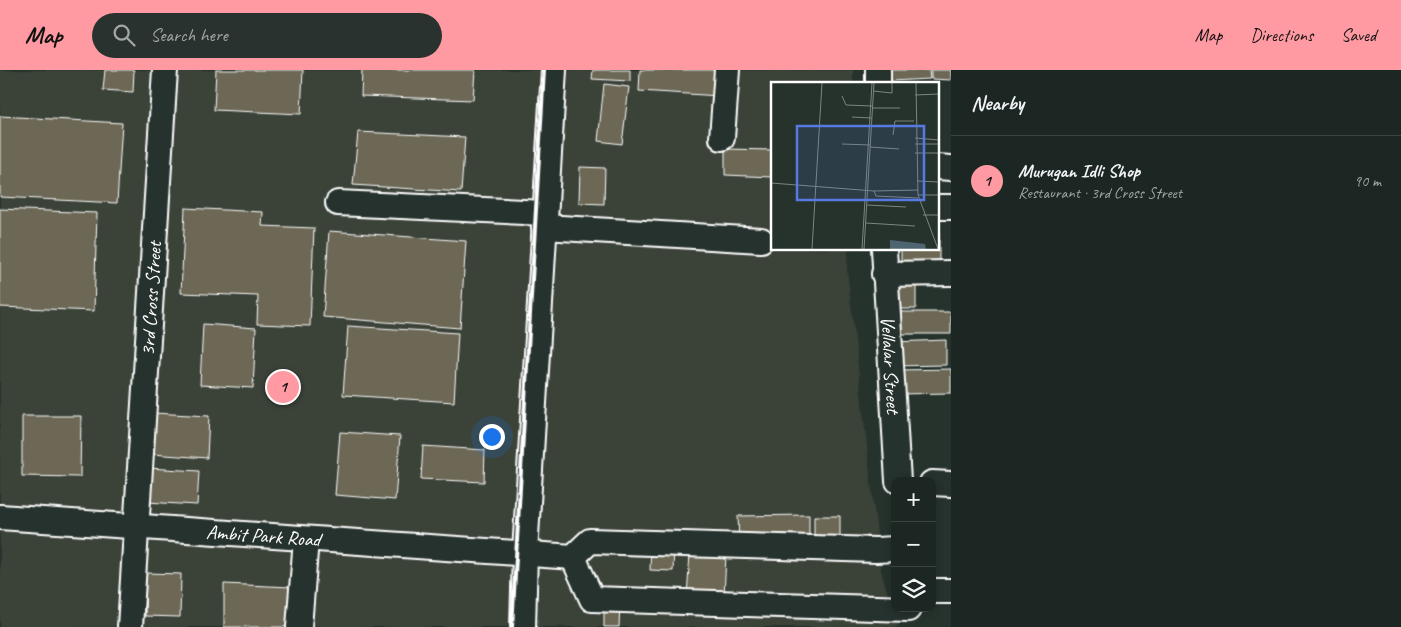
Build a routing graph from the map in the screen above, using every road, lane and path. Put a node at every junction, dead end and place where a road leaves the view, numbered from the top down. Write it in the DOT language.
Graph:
graph roads {
  1 [pos="165,70"];
  2 [pos="554,70"];
  3 [pos="726,70"];
  4 [pos="722,138"];
  5 [pos="938,167"];
  6 [pos="951,168"];
  7 [pos="338,203"];
  8 [pos="938,207"];
  9 [pos="951,208"];
  10 [pos="545,220"];
  11 [pos="761,240"];
  12 [pos="884,250"];
  13 [pos="884,274"];
  14 [pos="951,274"];
  15 [pos="898,477"];
  16 [pos="936,483"];
  17 [pos="951,484"];
  18 [pos="0,517"];
  19 [pos="136,528"];
  20 [pos="306,539"];
  21 [pos="891,549"];
  22 [pos="525,553"];
  23 [pos="573,557"];
  24 [pos="951,591"];
  25 [pos="936,592"];
  26 [pos="910,615"];
  27 [pos="130,627"];
  28 [pos="299,627"];
  29 [pos="522,627"];
  1 -- 19 [label="street, 3rd Cross Street"];
  2 -- 10 [label="street"];
  3 -- 4 [label="street"];
  5 -- 6 [label="street"];
  7 -- 10 [label="street"];
  8 -- 9 [label="street"];
  10 -- 11 [label="street"];
  10 -- 22 [label="street"];
  12 -- 13 [label="street, Vellalar Street"];
  13 -- 14 [label="street"];
  13 -- 15 [label="street, Vellalar Street"];
  16 -- 17 [label="street"];
  18 -- 19 [label="street, Ambit Park Road"];
  19 -- 20 [label="street, Ambit Park Road"];
  19 -- 27 [label="street, 3rd Cross Street"];
  20 -- 22 [label="street, Ambit Park Road"];
  20 -- 28 [label="street"];
  21 -- 23 [label="street"];
  22 -- 23 [label="street, Ambit Park Road"];
  22 -- 29 [label="street"];
  23 -- 26 [label="street"];
  24 -- 25 [label="street"];
}
